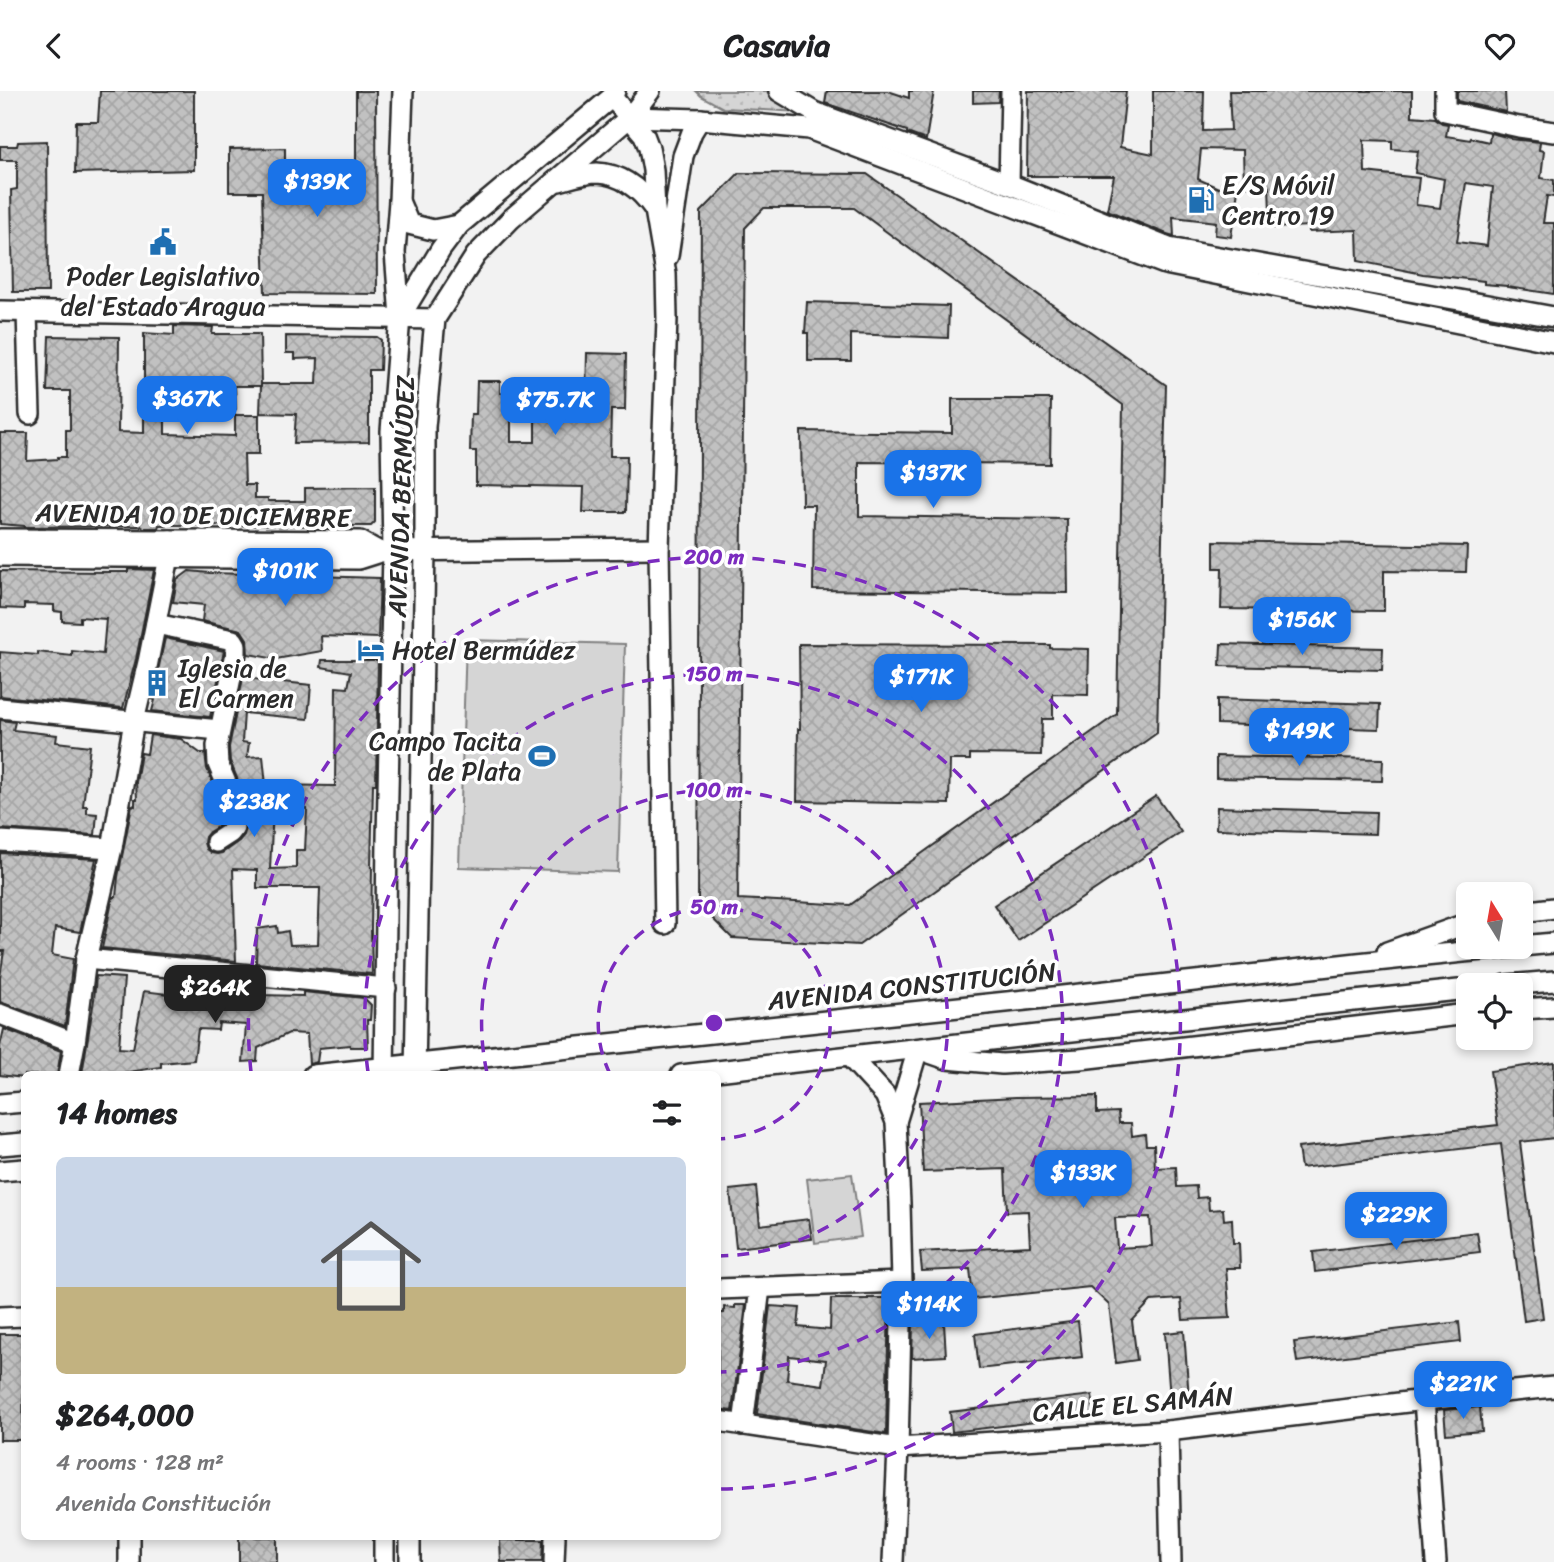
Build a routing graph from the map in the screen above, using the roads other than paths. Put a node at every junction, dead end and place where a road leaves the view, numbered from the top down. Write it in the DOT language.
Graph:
graph roads {
  1 [pos="403,91"];
  2 [pos="650,91"];
  3 [pos="779,91"];
  4 [pos="1011,91"];
  5 [pos="1445,91"];
  6 [pos="613,94"];
  7 [pos="630,117"];
  8 [pos="700,119"];
  9 [pos="811,120"];
  10 [pos="1554,132"];
  11 [pos="554,182"];
  12 [pos="1009,184"];
  13 [pos="399,201"];
  14 [pos="655,210"];
  15 [pos="459,225"];
  16 [pos="1095,228"];
  17 [pos="666,274"];
  18 [pos="1379,286"];
  19 [pos="1483,304"];
  20 [pos="1374,306"];
  21 [pos="0,311"];
  22 [pos="27,312"];
  23 [pos="400,317"];
  24 [pos="1554,317"];
  25 [pos="435,319"];
  26 [pos="1480,327"];
  27 [pos="1554,342"];
  28 [pos="30,414"];
  29 [pos="0,539"];
  30 [pos="170,548"];
  31 [pos="659,548"];
  32 [pos="387,551"];
  33 [pos="425,551"];
  34 [pos="0,556"];
  35 [pos="156,624"];
  36 [pos="0,708"];
  37 [pos="134,721"];
  38 [pos="219,730"];
  39 [pos="0,841"];
  40 [pos="216,842"];
  41 [pos="111,848"];
  42 [pos="1554,908"];
  43 [pos="1533,911"];
  44 [pos="665,924"];
  45 [pos="1456,927"];
  46 [pos="1554,943"];
  47 [pos="1533,945"];
  48 [pos="1456,952"];
  49 [pos="86,959"];
  50 [pos="1357,962"];
  51 [pos="1554,981"];
  52 [pos="1533,983"];
  53 [pos="386,988"];
  54 [pos="1456,990"];
  55 [pos="1554,1007"];
  56 [pos="1533,1008"];
  57 [pos="0,1014"];
  58 [pos="1456,1015"];
  59 [pos="1098,1028"];
  60 [pos="75,1043"];
  61 [pos="918,1049"];
  62 [pos="849,1056"];
  63 [pos="1098,1056"];
  64 [pos="415,1069"];
  65 [pos="70,1071"];
  66 [pos="384,1071"];
  67 [pos="716,1071"];
  68 [pos="21,1090"];
  69 [pos="0,1092"];
  70 [pos="21,1102"];
  71 [pos="0,1104"];
  72 [pos="896,1122"];
  73 [pos="21,1143"];
  74 [pos="0,1145"];
  75 [pos="21,1169"];
  76 [pos="0,1171"];
  77 [pos="902,1282"];
  78 [pos="760,1288"];
  79 [pos="721,1289"];
  80 [pos="21,1316"];
  81 [pos="0,1317"];
  82 [pos="1554,1387"];
  83 [pos="1424,1400"];
  84 [pos="721,1421"];
  85 [pos="743,1425"];
  86 [pos="1168,1431"];
  87 [pos="898,1448"];
  88 [pos="129,1540"];
  89 [pos="384,1540"];
  90 [pos="410,1540"];
  91 [pos="555,1540"];
  92 [pos="128,1562"];
  93 [pos="384,1562"];
  94 [pos="410,1562"];
  95 [pos="554,1562"];
  96 [pos="893,1562"];
  97 [pos="1171,1562"];
  98 [pos="1436,1562"];
  1 -- 13 [label="street"];
  2 -- 7 [label="street, AVENIDA BERMÚDEZ"];
  3 -- 9 [label="street"];
  4 -- 12 [label="street"];
  5 -- 10 [label="street"];
  6 -- 7 [label="street"];
  6 -- 15 [label="street, AVENIDA BERMÚDEZ"];
  7 -- 8 [label="street"];
  7 -- 11 [label="street, AVENIDA BERMÚDEZ"];
  7 -- 14 [label="street"];
  8 -- 9 [label="street"];
  8 -- 17 [label="street"];
  9 -- 12 [label="street"];
  9 -- 16 [label="street"];
  11 -- 14 [label="street"];
  11 -- 25 [label="street, AVENIDA BERMÚDEZ"];
  12 -- 16 [label="street"];
  13 -- 15 [label="street"];
  13 -- 23 [label="street"];
  14 -- 17 [label="street"];
  15 -- 23 [label="street, AVENIDA BERMÚDEZ"];
  16 -- 18 [label="street"];
  16 -- 20 [label="street"];
  17 -- 31 [label="street"];
  18 -- 19 [label="street"];
  18 -- 20 [label="street"];
  19 -- 24 [label="street"];
  19 -- 26 [label="street"];
  20 -- 26 [label="street"];
  21 -- 22 [label="street"];
  22 -- 23 [label="street"];
  22 -- 28 [label="street"];
  23 -- 25 [label="street"];
  23 -- 32 [label="street, AVENIDA BERMÚDEZ"];
  25 -- 33 [label="street, AVENIDA BERMÚDEZ"];
  26 -- 27 [label="street"];
  29 -- 30 [label="street, AVENIDA 10 DE DICIEMBRE"];
  30 -- 32 [label="street, AVENIDA 10 DE DICIEMBRE"];
  30 -- 34 [label="street, AVENIDA 10 DE DICIEMBRE"];
  30 -- 35 [label="street"];
  31 -- 33 [label="street, AVENIDA 10 DE DICIEMBRE"];
  31 -- 44 [label="street"];
  32 -- 33 [label="street, AVENIDA 10 DE DICIEMBRE"];
  32 -- 53 [label="street, AVENIDA BERMÚDEZ"];
  33 -- 64 [label="street, AVENIDA BERMÚDEZ"];
  35 -- 37 [label="street"];
  35 -- 38 [label="street"];
  36 -- 37 [label="street"];
  37 -- 38 [label="street"];
  37 -- 41 [label="street"];
  38 -- 40 [label="street"];
  39 -- 41 [label="street"];
  41 -- 49 [label="street"];
  42 -- 43 [label="street"];
  45 -- 50 [label="street"];
  46 -- 47 [label="street, AVENIDA CONSTITUCIÓN"];
  48 -- 50 [label="street, AVENIDA CONSTITUCIÓN"];
  49 -- 53 [label="street"];
  49 -- 60 [label="street"];
  50 -- 64 [label="street, AVENIDA CONSTITUCIÓN"];
  51 -- 52 [label="street"];
  53 -- 66 [label="street, AVENIDA BERMÚDEZ"];
  54 -- 59 [label="street"];
  55 -- 56 [label="street"];
  57 -- 60 [label="street"];
  58 -- 63 [label="street"];
  59 -- 61 [label="street"];
  59 -- 63 [label="street"];
  60 -- 65 [label="street"];
  61 -- 62 [label="street"];
  61 -- 63 [label="street"];
  61 -- 72 [label="street"];
  62 -- 67 [label="street"];
  62 -- 72 [label="street"];
  64 -- 66 [label="street, AVENIDA CONSTITUCIÓN"];
  68 -- 69 [label="street"];
  70 -- 71 [label="street"];
  72 -- 77 [label="street"];
  73 -- 74 [label="street"];
  75 -- 76 [label="street"];
  77 -- 78 [label="street"];
  77 -- 87 [label="street"];
  78 -- 79 [label="street"];
  78 -- 85 [label="street"];
  80 -- 81 [label="street"];
  82 -- 83 [label="street, CALLE EL SAMÁN"];
  83 -- 86 [label="street, CALLE EL SAMÁN"];
  83 -- 98 [label="street"];
  84 -- 85 [label="street, CALLE EL SAMÁN"];
  85 -- 87 [label="street, CALLE EL SAMÁN"];
  86 -- 87 [label="street, CALLE EL SAMÁN"];
  86 -- 97 [label="street"];
  87 -- 96 [label="street"];
  88 -- 92 [label="street"];
  89 -- 93 [label="street"];
  90 -- 94 [label="street"];
  91 -- 95 [label="street"];
}
